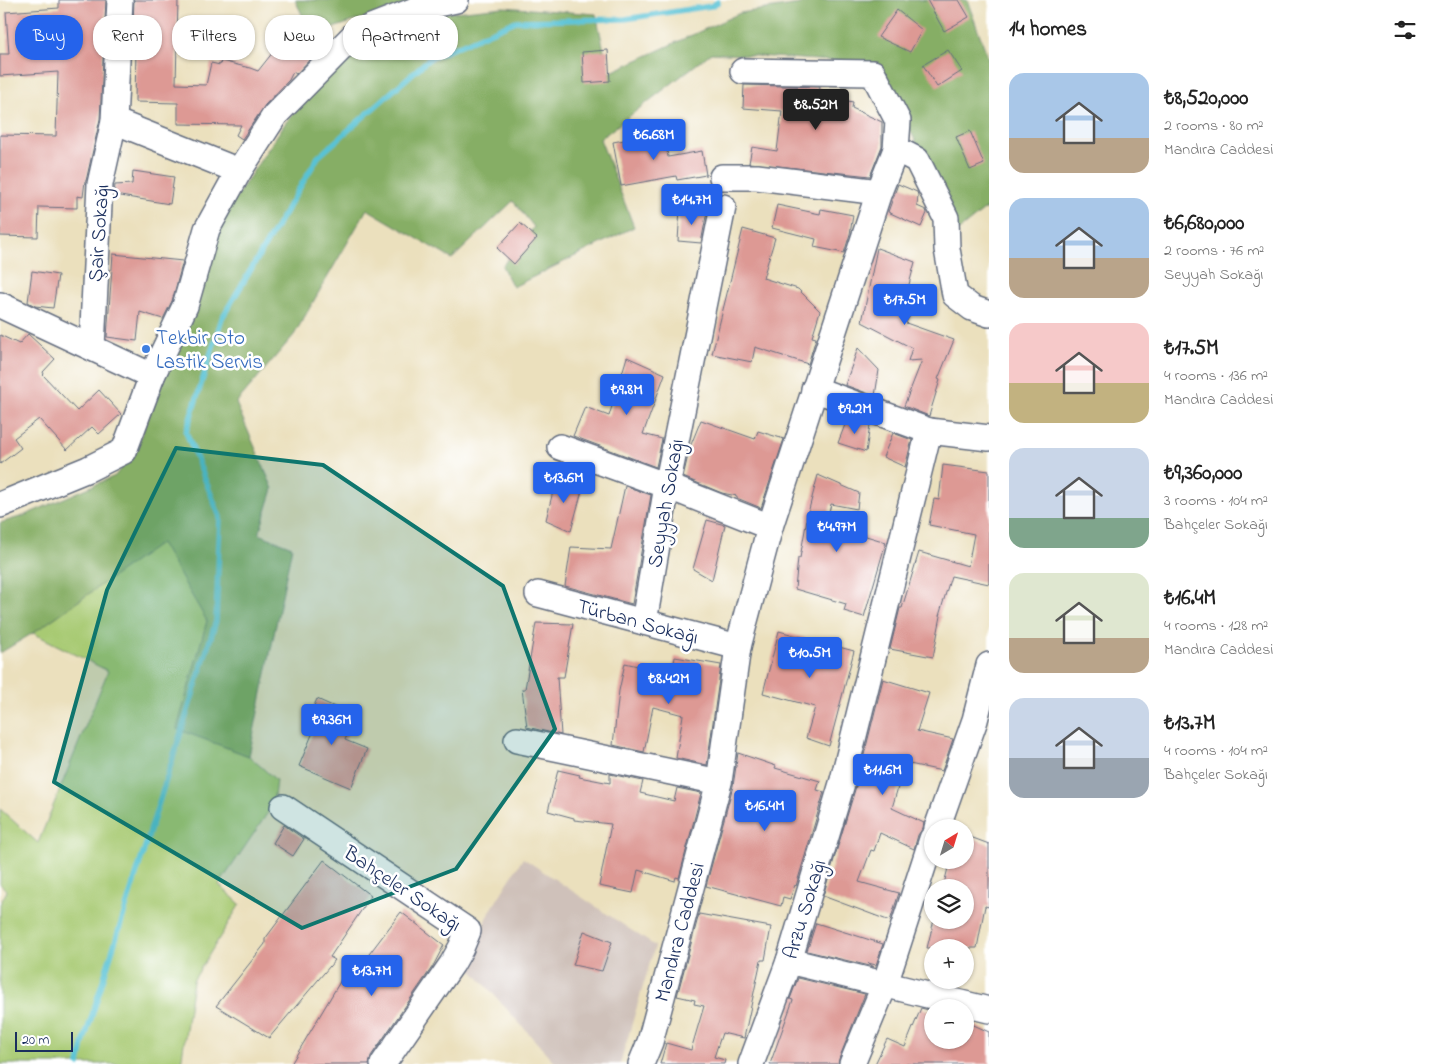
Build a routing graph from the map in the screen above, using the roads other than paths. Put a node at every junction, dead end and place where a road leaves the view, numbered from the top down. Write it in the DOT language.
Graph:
graph roads {
  1 [pos="120,0"];
  2 [pos="456,0"];
  3 [pos="743,71"];
  4 [pos="114,121"];
  5 [pos="896,149"];
  6 [pos="239,171"];
  7 [pos="722,177"];
  8 [pos="879,192"];
  9 [pos="723,207"];
  10 [pos="0,304"];
  11 [pos="989,314"];
  12 [pos="92,347"];
  13 [pos="152,376"];
  14 [pos="814,389"];
  15 [pos="929,431"];
  16 [pos="989,438"];
  17 [pos="560,447"];
  18 [pos="667,486"];
  19 [pos="0,504"];
  20 [pos="770,528"];
  21 [pos="538,594"];
  22 [pos="644,622"];
  23 [pos="738,647"];
  24 [pos="989,665"];
  25 [pos="982,722"];
  26 [pos="517,740"];
  27 [pos="719,782"];
  28 [pos="283,807"];
  29 [pos="941,819"];
  30 [pos="924,865"];
  31 [pos="789,961"];
  32 [pos="885,984"];
  33 [pos="989,1010"];
  34 [pos="383,1064"];
  35 [pos="641,1064"];
  36 [pos="751,1064"];
  37 [pos="852,1064"];
  1 -- 4 [label="street, Şair Sokağı"];
  2 -- 6 [label="street"];
  3 -- 5 [label="street, Mandıra Caddesi"];
  4 -- 6 [label="street"];
  4 -- 12 [label="street, Şair Sokağı"];
  5 -- 8 [label="street, Mandıra Caddesi"];
  5 -- 11 [label="street"];
  6 -- 13 [label="street"];
  7 -- 8 [label="street"];
  8 -- 14 [label="street, Mandıra Caddesi"];
  9 -- 18 [label="street, Seyyah Sokağı"];
  10 -- 12 [label="street"];
  12 -- 13 [label="street"];
  13 -- 19 [label="street"];
  14 -- 15 [label="street"];
  14 -- 20 [label="street, Mandıra Caddesi"];
  15 -- 16 [label="street"];
  15 -- 31 [label="street, Arzu Sokağı"];
  17 -- 18 [label="street"];
  18 -- 20 [label="street"];
  18 -- 22 [label="street, Seyyah Sokağı"];
  20 -- 23 [label="street, Mandıra Caddesi"];
  21 -- 22 [label="street, Türban Sokağı"];
  22 -- 23 [label="street, Türban Sokağı"];
  23 -- 27 [label="street, Mandıra Caddesi"];
  24 -- 25 [label="street"];
  25 -- 29 [label="street"];
  26 -- 27 [label="street"];
  27 -- 35 [label="street, Mandıra Caddesi"];
  28 -- 34 [label="street, Bahçeler Sokağı"];
  30 -- 32 [label="street"];
  31 -- 32 [label="street"];
  31 -- 36 [label="street, Arzu Sokağı"];
  32 -- 33 [label="street"];
  32 -- 37 [label="street"];
}
